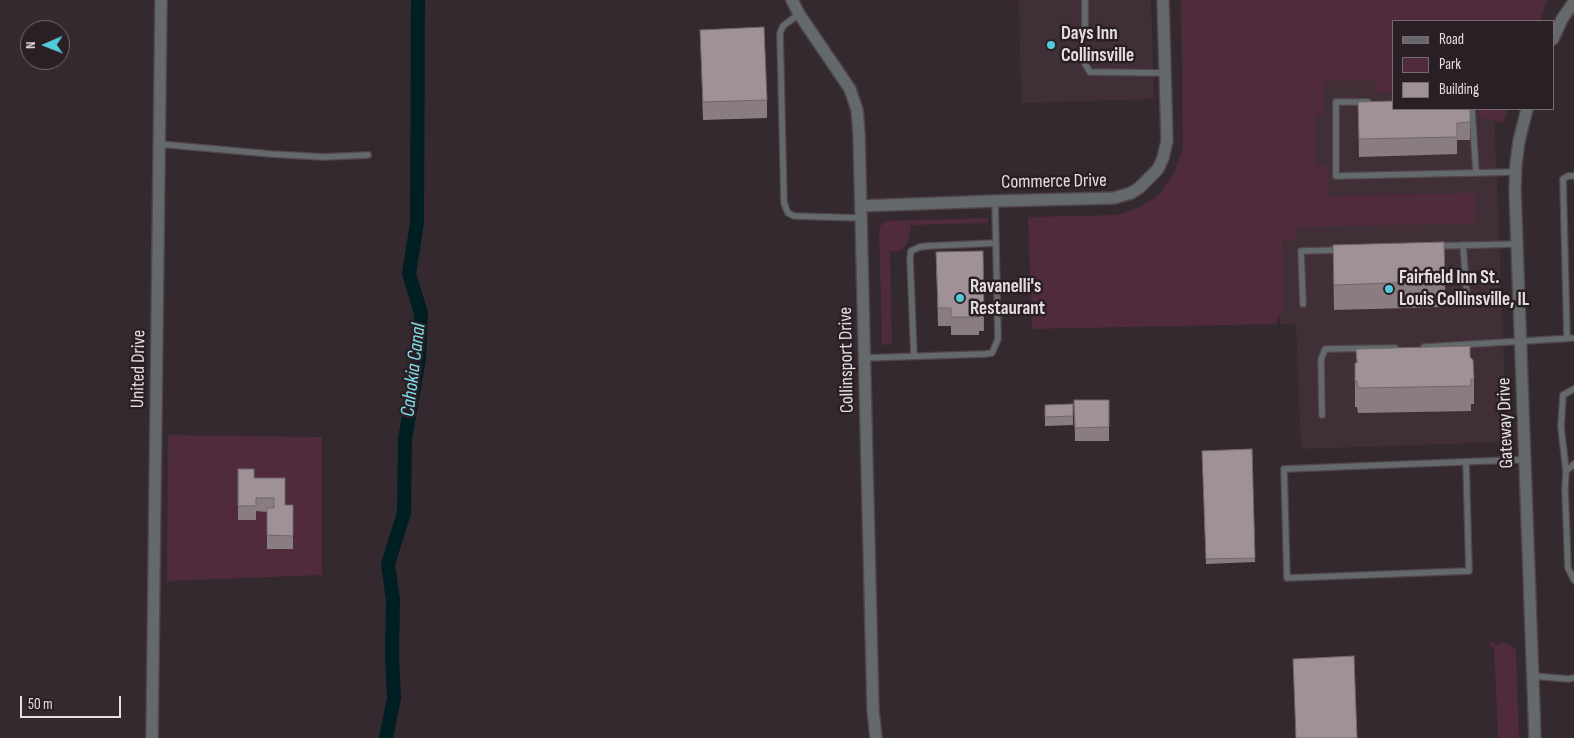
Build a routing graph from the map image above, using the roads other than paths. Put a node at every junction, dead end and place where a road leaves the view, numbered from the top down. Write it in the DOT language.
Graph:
graph roads {
  1 [pos="161,0"];
  2 [pos="792,0"];
  3 [pos="1085,0"];
  4 [pos="1163,0"];
  5 [pos="1574,2"];
  6 [pos="799,14"];
  7 [pos="1085,34"];
  8 [pos="1554,37"];
  9 [pos="1085,54"];
  10 [pos="1165,73"];
  11 [pos="1374,102"];
  12 [pos="1472,110"];
  13 [pos="1526,110"];
  14 [pos="159,144"];
  15 [pos="368,155"];
  16 [pos="1516,172"];
  17 [pos="1476,173"];
  18 [pos="1574,176"];
  19 [pos="995,201"];
  20 [pos="861,212"];
  21 [pos="996,243"];
  22 [pos="1517,244"];
  23 [pos="1464,245"];
  24 [pos="1434,246"];
  25 [pos="1350,250"];
  26 [pos="1467,298"];
  27 [pos="1304,304"];
  28 [pos="1567,338"];
  29 [pos="1574,338"];
  30 [pos="1521,341"];
  31 [pos="1398,348"];
  32 [pos="1414,348"];
  33 [pos="914,356"];
  34 [pos="864,358"];
  35 [pos="1574,390"];
  36 [pos="1322,415"];
  37 [pos="1525,460"];
  38 [pos="1466,462"];
  39 [pos="1574,464"];
  40 [pos="1566,470"];
  41 [pos="1574,580"];
  42 [pos="1533,676"];
  43 [pos="1574,678"];
  44 [pos="152,738"];
  45 [pos="876,738"];
  46 [pos="1535,738"];
  1 -- 14 [label="street, United Drive"];
  2 -- 6 [label="street, Collinsport Drive"];
  3 -- 7 [label="lane"];
  4 -- 10 [label="street, Commerce Drive"];
  5 -- 8 [label="street"];
  6 -- 20 [label="street, Collinsport Drive"];
  6 -- 20 [label="lane"];
  9 -- 10 [label="lane"];
  10 -- 19 [label="street, Commerce Drive"];
  11 -- 17 [label="lane"];
  12 -- 17 [label="lane"];
  13 -- 16 [label="street, Gateway Drive"];
  14 -- 15 [label="lane"];
  14 -- 44 [label="street, United Drive"];
  16 -- 17 [label="lane"];
  16 -- 22 [label="street, Gateway Drive"];
  18 -- 28 [label="lane"];
  19 -- 20 [label="street, Commerce Drive"];
  19 -- 21 [label="lane"];
  20 -- 34 [label="street, Collinsport Drive"];
  21 -- 33 [label="lane"];
  21 -- 33 [label="lane"];
  22 -- 23 [label="lane"];
  22 -- 30 [label="street, Gateway Drive"];
  23 -- 24 [label="lane"];
  23 -- 26 [label="lane"];
  25 -- 27 [label="lane"];
  28 -- 29 [label="lane"];
  28 -- 30 [label="lane"];
  30 -- 32 [label="lane"];
  30 -- 37 [label="street, Gateway Drive"];
  31 -- 36 [label="lane"];
  33 -- 34 [label="lane"];
  34 -- 45 [label="street, Collinsport Drive"];
  35 -- 40 [label="lane"];
  37 -- 38 [label="lane"];
  37 -- 42 [label="street, Gateway Drive"];
  38 -- 38 [label="lane"];
  39 -- 40 [label="lane"];
  40 -- 41 [label="lane"];
  42 -- 43 [label="lane"];
  42 -- 46 [label="street, Gateway Drive"];
}
